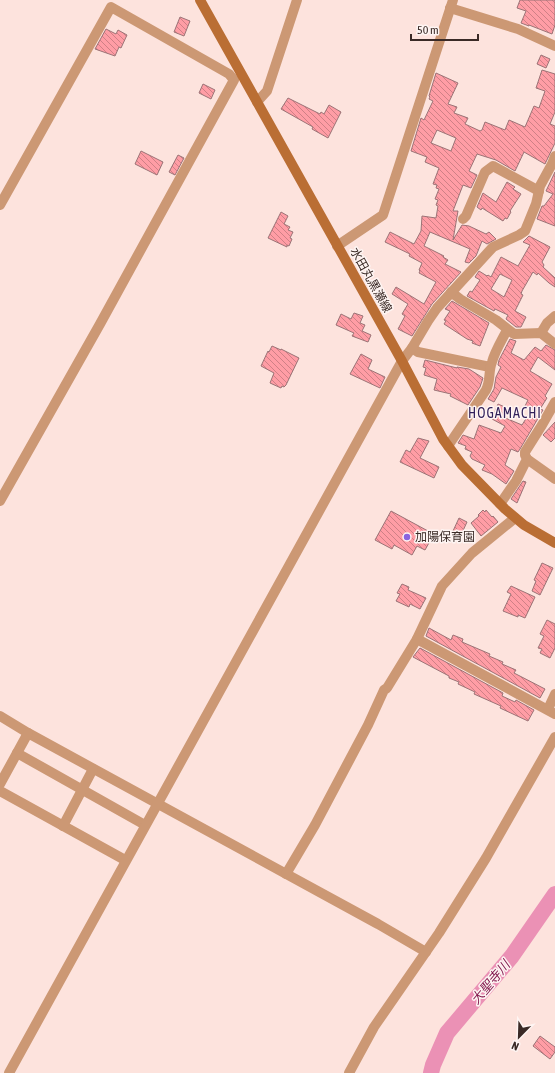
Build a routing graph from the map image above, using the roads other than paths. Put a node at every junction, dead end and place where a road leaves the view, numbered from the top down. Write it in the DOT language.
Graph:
graph roads {
  1 [pos="200,0"];
  2 [pos="297,0"];
  3 [pos="452,4"];
  4 [pos="555,46"];
  5 [pos="238,78"];
  6 [pos="257,102"];
  7 [pos="554,162"];
  8 [pos="539,191"];
  9 [pos="0,205"];
  10 [pos="463,220"];
  11 [pos="337,246"];
  12 [pos="451,292"];
  13 [pos="555,316"];
  14 [pos="507,330"];
  15 [pos="541,333"];
  16 [pos="555,344"];
  17 [pos="412,348"];
  18 [pos="402,361"];
  19 [pos="490,367"];
  20 [pos="555,402"];
  21 [pos="448,446"];
  22 [pos="527,459"];
  23 [pos="555,479"];
  24 [pos="0,501"];
  25 [pos="500,504"];
  26 [pos="515,518"];
  27 [pos="555,543"];
  28 [pos="418,639"];
  29 [pos="555,694"];
  30 [pos="551,711"];
  31 [pos="0,716"];
  32 [pos="28,733"];
  33 [pos="555,737"];
  34 [pos="17,753"];
  35 [pos="94,769"];
  36 [pos="0,784"];
  37 [pos="83,790"];
  38 [pos="0,791"];
  39 [pos="157,803"];
  40 [pos="145,825"];
  41 [pos="63,826"];
  42 [pos="125,860"];
  43 [pos="286,874"];
  44 [pos="426,952"];
  45 [pos="9,1073"];
  46 [pos="349,1073"];
  1 -- 5 [label="main road, 水田丸黒瀬線"];
  2 -- 6 [label="street"];
  3 -- 4 [label="street"];
  3 -- 11 [label="street"];
  5 -- 6 [label="main road, 水田丸黒瀬線"];
  5 -- 9 [label="street"];
  5 -- 24 [label="street"];
  6 -- 11 [label="main road, 水田丸黒瀬線"];
  7 -- 8 [label="street"];
  8 -- 10 [label="street"];
  8 -- 12 [label="street"];
  11 -- 18 [label="main road, 水田丸黒瀬線"];
  12 -- 14 [label="street"];
  12 -- 17 [label="street"];
  13 -- 15 [label="street"];
  14 -- 15 [label="street"];
  14 -- 19 [label="street"];
  15 -- 16 [label="street"];
  17 -- 18 [label="street"];
  17 -- 19 [label="street"];
  18 -- 21 [label="main road, 水田丸黒瀬線"];
  18 -- 39 [label="street"];
  19 -- 21 [label="street"];
  20 -- 22 [label="street"];
  21 -- 25 [label="main road, 水田丸黒瀬線"];
  22 -- 23 [label="street"];
  22 -- 25 [label="street"];
  25 -- 26 [label="main road, 水田丸黒瀬線"];
  26 -- 27 [label="main road, 水田丸黒瀬線"];
  26 -- 28 [label="street"];
  28 -- 30 [label="street"];
  28 -- 43 [label="street"];
  29 -- 30 [label="street"];
  31 -- 32 [label="street"];
  32 -- 34 [label="street"];
  32 -- 35 [label="street"];
  33 -- 44 [label="street"];
  34 -- 36 [label="street"];
  34 -- 37 [label="street"];
  35 -- 37 [label="street"];
  35 -- 39 [label="street"];
  37 -- 40 [label="street"];
  37 -- 41 [label="street"];
  38 -- 41 [label="street"];
  39 -- 40 [label="street"];
  39 -- 43 [label="street"];
  40 -- 42 [label="street"];
  41 -- 42 [label="street"];
  42 -- 45 [label="street"];
  43 -- 44 [label="street"];
  44 -- 46 [label="street"];
}
